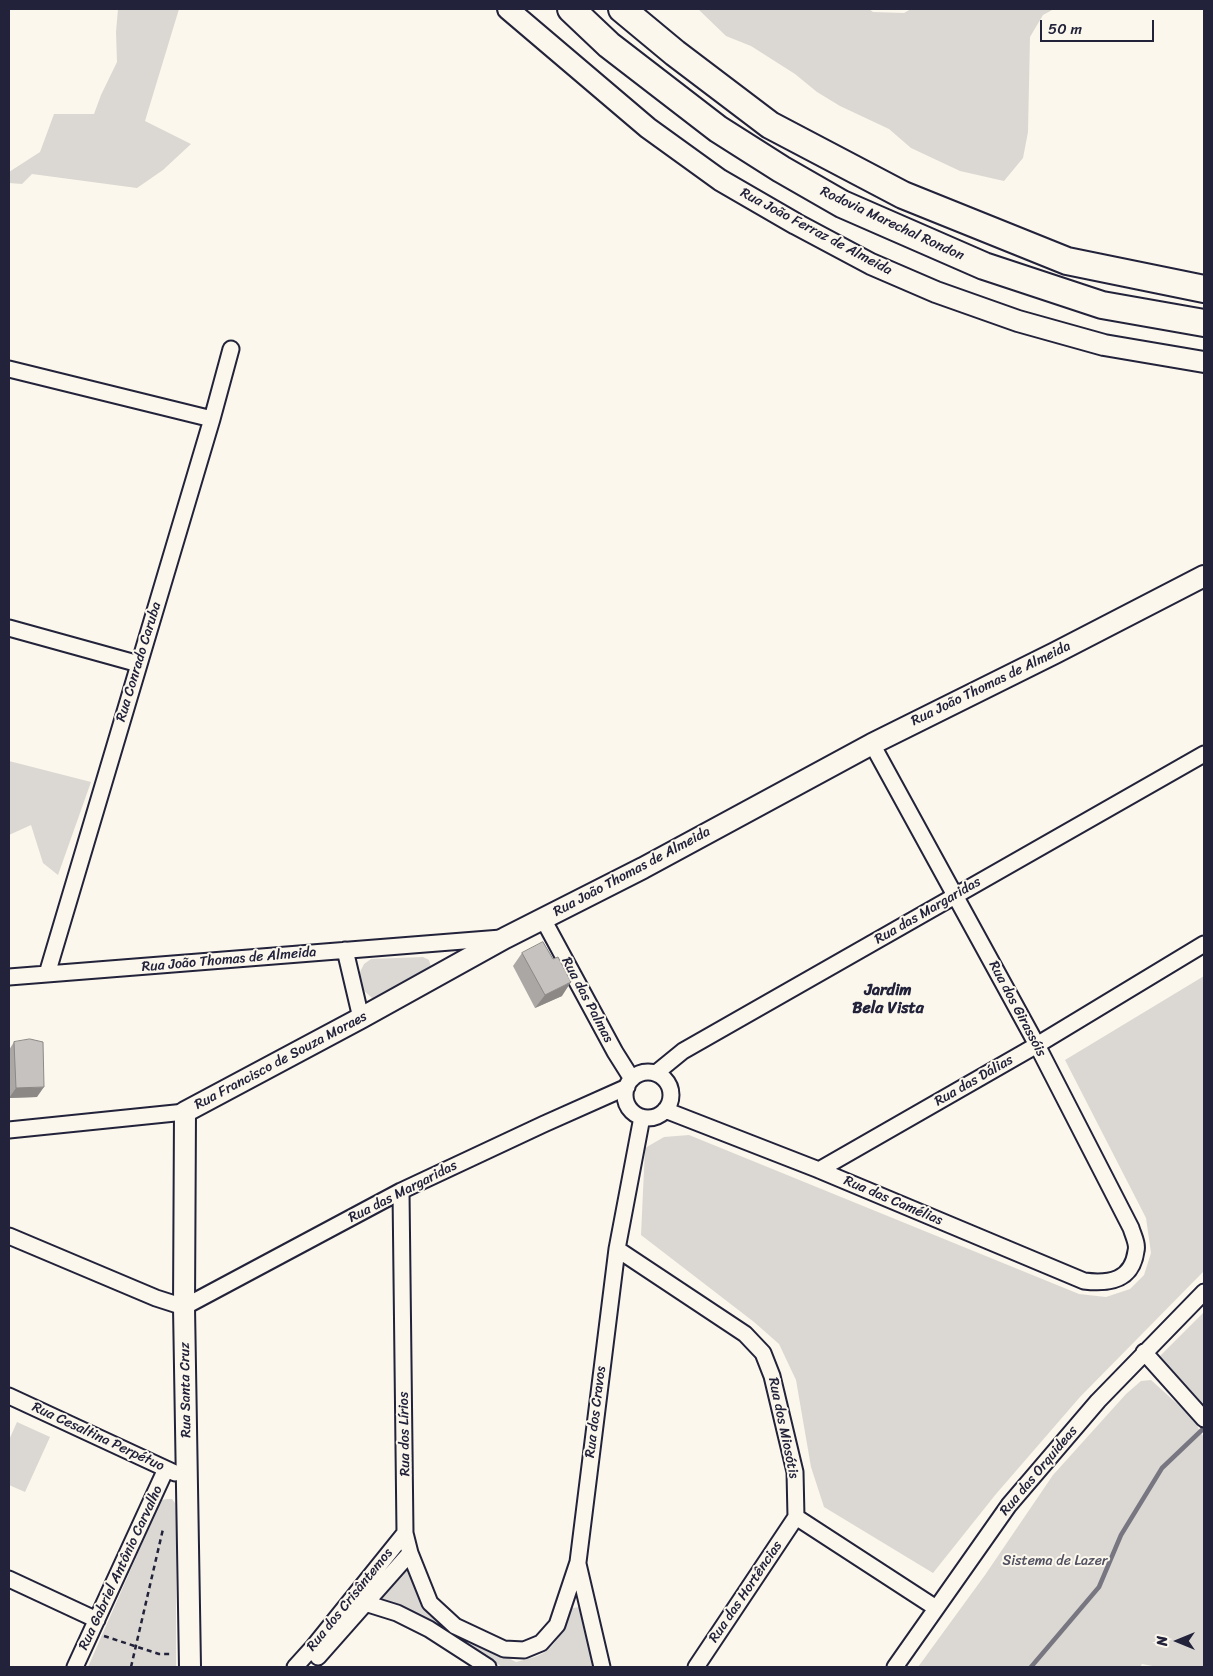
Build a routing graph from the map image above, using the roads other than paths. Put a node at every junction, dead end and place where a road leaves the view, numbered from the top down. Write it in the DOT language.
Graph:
graph roads {
  1 [pos="508,9"];
  2 [pos="571,9"];
  3 [pos="622,9"];
  4 [pos="1204,289"];
  5 [pos="1204,323"];
  6 [pos="232,349"];
  7 [pos="1204,362"];
  8 [pos="9,369"];
  9 [pos="212,419"];
  10 [pos="1203,579"];
  11 [pos="9,628"];
  12 [pos="139,664"];
  13 [pos="872,744"];
  14 [pos="1204,754"];
  15 [pos="955,895"];
  16 [pos="543,919"];
  17 [pos="505,938"];
  18 [pos="1204,944"];
  19 [pos="345,950"];
  20 [pos="47,974"];
  21 [pos="9,977"];
  22 [pos="361,1018"];
  23 [pos="1037,1045"];
  24 [pos="656,1073"];
  25 [pos="629,1083"];
  26 [pos="665,1110"];
  27 [pos="185,1112"];
  28 [pos="642,1117"];
  29 [pos="9,1130"];
  30 [pos="819,1170"];
  31 [pos="401,1191"];
  32 [pos="9,1236"];
  33 [pos="617,1249"];
  34 [pos="1121,1278"];
  35 [pos="1204,1292"];
  36 [pos="184,1307"];
  37 [pos="1144,1352"];
  38 [pos="9,1396"];
  39 [pos="1204,1418"];
  40 [pos="166,1469"];
  41 [pos="188,1478"];
  42 [pos="796,1517"];
  43 [pos="405,1533"];
  44 [pos="410,1553"];
  45 [pos="578,1562"];
  46 [pos="9,1579"];
  47 [pos="365,1603"];
  48 [pos="936,1608"];
  49 [pos="94,1626"];
  50 [pos="486,1642"];
  51 [pos="190,1661"];
  52 [pos="75,1667"];
  53 [pos="295,1667"];
  54 [pos="309,1667"];
  55 [pos="488,1667"];
  56 [pos="602,1667"];
  57 [pos="696,1667"];
  58 [pos="895,1667"];
  1 -- 7 [label="street, Rua João Ferraz de Almeida"];
  2 -- 5 [label="highway, Rodovia Marechal Rondon"];
  3 -- 4 [label="highway"];
  6 -- 9 [label="street, Rua Conrado Caruba"];
  8 -- 9 [label="street"];
  9 -- 12 [label="street, Rua Conrado Caruba"];
  10 -- 13 [label="street, Rua João Thomas de Almeida"];
  11 -- 12 [label="street"];
  12 -- 20 [label="street, Rua Conrado Caruba"];
  13 -- 15 [label="street, Rua dos Girassóis"];
  13 -- 16 [label="street, Rua João Thomas de Almeida"];
  14 -- 15 [label="street, Rua das Margaridas"];
  15 -- 23 [label="street, Rua dos Girassóis"];
  15 -- 24 [label="street, Rua das Margaridas"];
  16 -- 17 [label="street, Rua João Thomas de Almeida"];
  16 -- 25 [label="street, Rua das Palmas"];
  17 -- 19 [label="street, Rua João Thomas de Almeida"];
  17 -- 22 [label="street, Rua Francisco de Souza Moraes"];
  18 -- 23 [label="street, Rua das Dálias"];
  19 -- 20 [label="street, Rua João Thomas de Almeida"];
  19 -- 22 [label="street"];
  20 -- 21 [label="street, Rua João Thomas de Almeida"];
  22 -- 27 [label="street, Rua Francisco de Souza Moraes"];
  23 -- 30 [label="street, Rua das Dálias"];
  23 -- 34 [label="street, Rua dos Girassóis"];
  24 -- 25 [label="street"];
  24 -- 26 [label="street"];
  25 -- 28 [label="street"];
  25 -- 31 [label="street, Rua das Margaridas"];
  26 -- 28 [label="street"];
  26 -- 30 [label="street, Rua das Camélias"];
  27 -- 29 [label="street, Rua Francisco de Souza Moraes"];
  27 -- 36 [label="street, Rua Santa Cruz"];
  28 -- 33 [label="street, Rua dos Cravos"];
  30 -- 34 [label="street, Rua das Camélias"];
  31 -- 36 [label="street, Rua das Margaridas"];
  31 -- 43 [label="street, Rua dos Lírios"];
  32 -- 36 [label="street"];
  33 -- 42 [label="street, Rua dos Miosótis"];
  33 -- 45 [label="street, Rua dos Cravos"];
  35 -- 37 [label="street, Rua das Orquideas"];
  36 -- 41 [label="street, Rua Santa Cruz"];
  37 -- 39 [label="street"];
  37 -- 48 [label="street, Rua das Orquideas"];
  38 -- 40 [label="street, Rua Cesaltina Perpétuo"];
  40 -- 41 [label="street, Rua Cesaltina Perpétuo"];
  40 -- 49 [label="street, Rua Gabriel Antônio Carvalho"];
  41 -- 51 [label="street, Rua Santa Cruz"];
  42 -- 48 [label="street"];
  42 -- 57 [label="street, Rua das Hortências"];
  43 -- 44 [label="street, Rua dos Lírios"];
  43 -- 53 [label="street, Rua dos Crisântemos"];
  44 -- 47 [label="street, Rua dos Crisântemos"];
  44 -- 50 [label="street, Rua dos Lírios"];
  45 -- 50 [label="street, Rua dos Cravos"];
  45 -- 56 [label="street"];
  46 -- 49 [label="street"];
  47 -- 54 [label="street, Rua dos Crisântemos"];
  47 -- 55 [label="street"];
  48 -- 58 [label="street, Rua das Orquideas"];
  49 -- 52 [label="street, Rua Gabriel Antônio Carvalho"];
}
